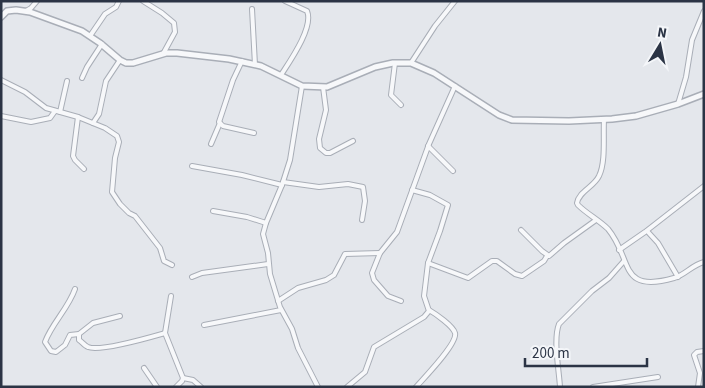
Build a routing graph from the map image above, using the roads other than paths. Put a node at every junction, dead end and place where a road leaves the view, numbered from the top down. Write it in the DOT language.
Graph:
graph roads {
  1 [pos="37,1"];
  2 [pos="119,1"];
  3 [pos="144,1"];
  4 [pos="285,1"];
  5 [pos="455,1"];
  6 [pos="252,9"];
  7 [pos="25,11"];
  8 [pos="704,11"];
  9 [pos="1,17"];
  10 [pos="90,36"];
  11 [pos="102,44"];
  12 [pos="163,54"];
  13 [pos="120,60"];
  14 [pos="239,61"];
  15 [pos="395,63"];
  16 [pos="411,63"];
  17 [pos="256,65"];
  18 [pos="281,75"];
  19 [pos="82,78"];
  20 [pos="1,80"];
  21 [pos="67,81"];
  22 [pos="302,86"];
  23 [pos="455,86"];
  24 [pos="323,87"];
  25 [pos="704,94"];
  26 [pos="678,104"];
  27 [pos="401,105"];
  28 [pos="57,112"];
  29 [pos="1,116"];
  30 [pos="78,117"];
  31 [pos="604,120"];
  32 [pos="94,123"];
  33 [pos="220,124"];
  34 [pos="254,133"];
  35 [pos="353,141"];
  36 [pos="211,144"];
  37 [pos="428,146"];
  38 [pos="192,166"];
  39 [pos="84,169"];
  40 [pos="453,171"];
  41 [pos="283,184"];
  42 [pos="704,186"];
  43 [pos="412,190"];
  44 [pos="213,211"];
  45 [pos="362,220"];
  46 [pos="596,220"];
  47 [pos="266,223"];
  48 [pos="521,230"];
  49 [pos="647,231"];
  50 [pos="619,250"];
  51 [pos="380,253"];
  52 [pos="548,256"];
  53 [pos="624,261"];
  54 [pos="704,262"];
  55 [pos="428,263"];
  56 [pos="172,264"];
  57 [pos="268,264"];
  58 [pos="192,277"];
  59 [pos="678,277"];
  60 [pos="75,289"];
  61 [pos="171,296"];
  62 [pos="278,300"];
  63 [pos="401,301"];
  64 [pos="281,310"];
  65 [pos="429,310"];
  66 [pos="120,316"];
  67 [pos="204,325"];
  68 [pos="165,333"];
  69 [pos="79,334"];
  70 [pos="704,351"];
  71 [pos="144,368"];
  72 [pos="658,377"];
  73 [pos="183,378"];
  74 [pos="157,387"];
  75 [pos="176,387"];
  76 [pos="201,387"];
  77 [pos="318,387"];
  78 [pos="347,387"];
  79 [pos="416,387"];
  80 [pos="560,387"];
  81 [pos="593,387"];
  82 [pos="698,387"];
  1 -- 7 [label="street"];
  2 -- 10 [label="street"];
  3 -- 12 [label="street"];
  4 -- 18 [label="street"];
  5 -- 16 [label="street"];
  6 -- 17 [label="street"];
  7 -- 9 [label="street"];
  7 -- 10 [label="street"];
  8 -- 26 [label="street"];
  10 -- 11 [label="street"];
  11 -- 13 [label="street"];
  11 -- 19 [label="street"];
  12 -- 13 [label="street"];
  12 -- 14 [label="street"];
  13 -- 32 [label="street"];
  14 -- 17 [label="street"];
  14 -- 33 [label="street"];
  15 -- 16 [label="street"];
  15 -- 24 [label="street"];
  15 -- 27 [label="street"];
  16 -- 23 [label="street"];
  17 -- 18 [label="street"];
  18 -- 22 [label="street"];
  20 -- 28 [label="street"];
  21 -- 28 [label="street"];
  22 -- 24 [label="street"];
  22 -- 41 [label="street"];
  23 -- 31 [label="street"];
  23 -- 37 [label="street"];
  24 -- 35 [label="street"];
  25 -- 26 [label="street"];
  26 -- 31 [label="street"];
  28 -- 29 [label="street"];
  28 -- 30 [label="street"];
  30 -- 32 [label="street"];
  30 -- 39 [label="street"];
  31 -- 46 [label="street"];
  32 -- 56 [label="street"];
  33 -- 34 [label="street"];
  33 -- 36 [label="street"];
  37 -- 40 [label="street"];
  37 -- 43 [label="street"];
  38 -- 41 [label="street"];
  41 -- 45 [label="street"];
  41 -- 47 [label="street"];
  42 -- 49 [label="street"];
  43 -- 51 [label="street"];
  43 -- 55 [label="street"];
  44 -- 47 [label="street"];
  46 -- 50 [label="street"];
  46 -- 52 [label="street"];
  47 -- 57 [label="street"];
  48 -- 52 [label="street"];
  49 -- 50 [label="street"];
  49 -- 59 [label="street"];
  50 -- 53 [label="street"];
  51 -- 62 [label="street"];
  51 -- 63 [label="street"];
  52 -- 55 [label="street"];
  53 -- 59 [label="street"];
  53 -- 80 [label="street"];
  54 -- 59 [label="street"];
  55 -- 65 [label="street"];
  57 -- 58 [label="street"];
  57 -- 62 [label="street"];
  60 -- 69 [label="street"];
  61 -- 68 [label="street"];
  62 -- 64 [label="street"];
  64 -- 67 [label="street"];
  64 -- 77 [label="street"];
  65 -- 78 [label="street"];
  65 -- 79 [label="street"];
  66 -- 69 [label="street"];
  68 -- 69 [label="street"];
  68 -- 73 [label="street"];
  70 -- 82 [label="street"];
  71 -- 74 [label="street"];
  72 -- 81 [label="street"];
  73 -- 75 [label="street"];
  73 -- 76 [label="street"];
}
